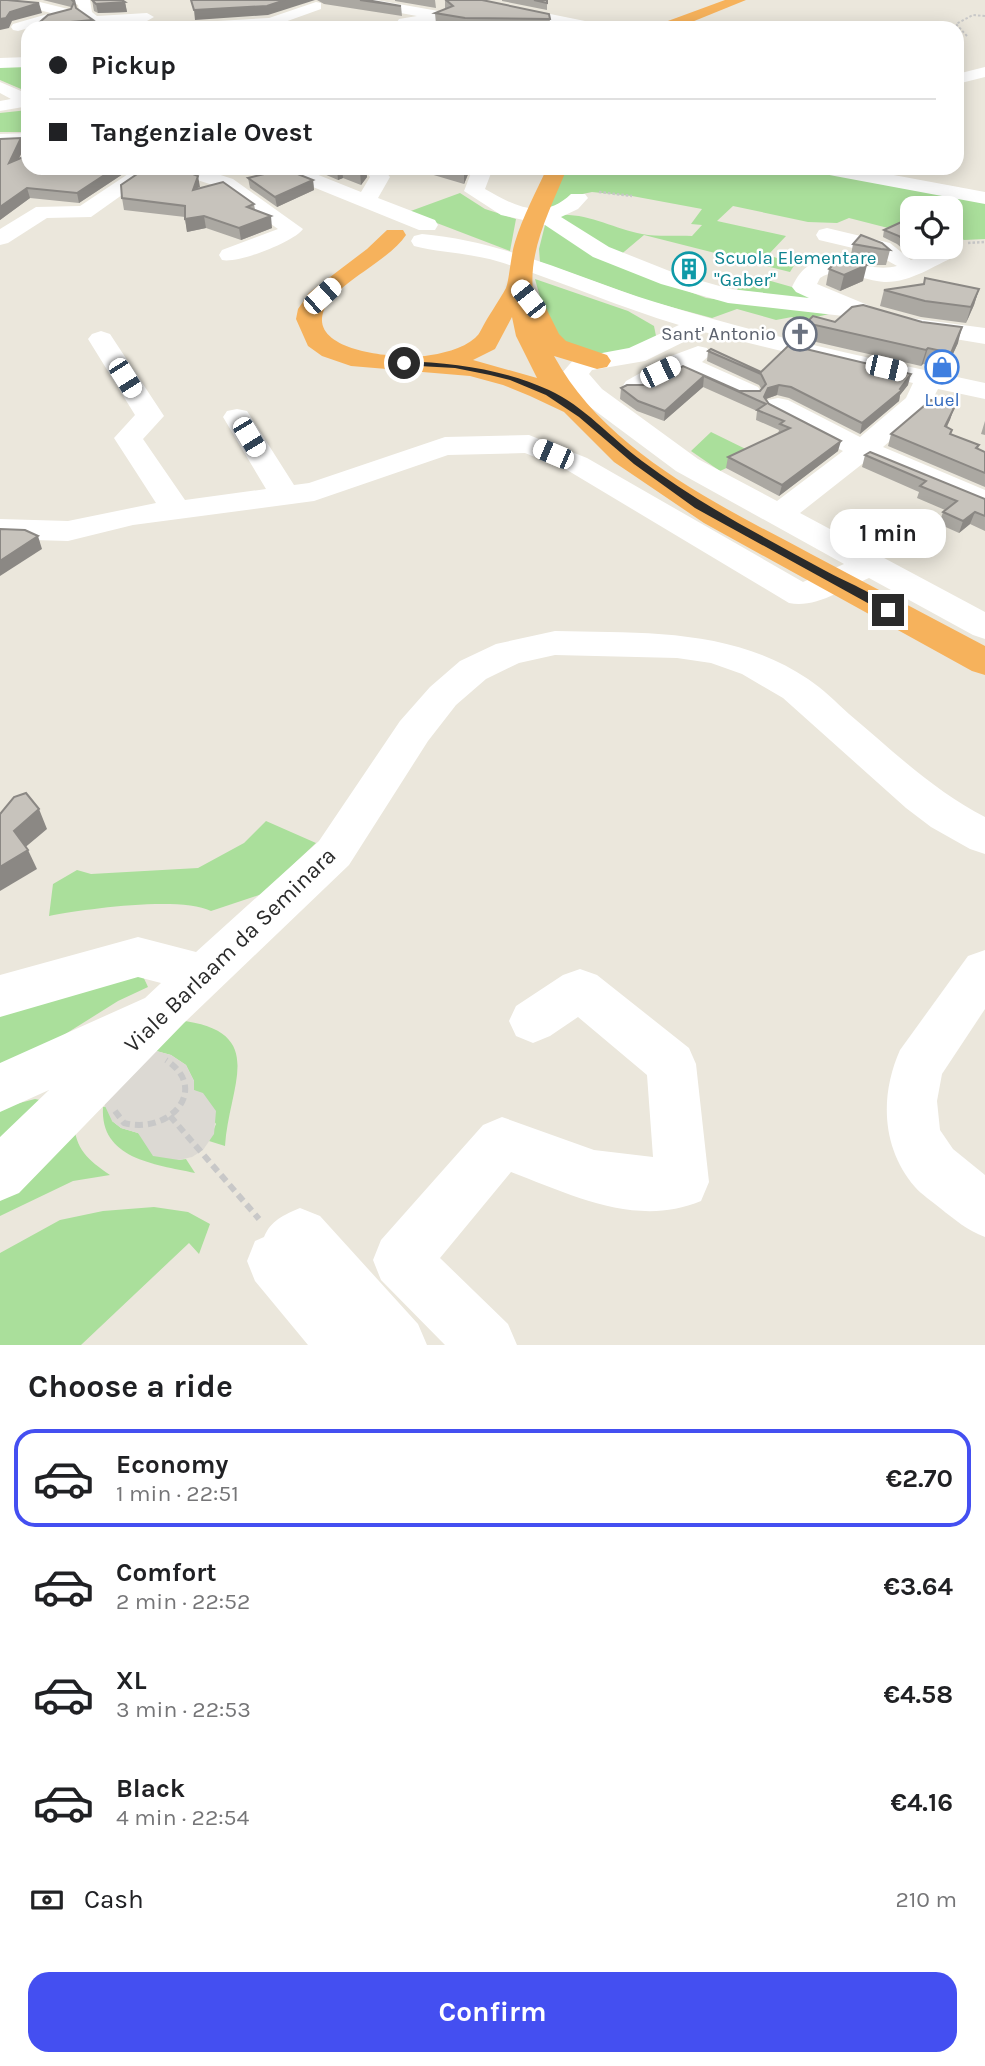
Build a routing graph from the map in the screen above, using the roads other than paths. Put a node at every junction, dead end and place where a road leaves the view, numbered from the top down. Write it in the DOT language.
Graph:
graph roads {
  1 [pos="63,0"];
  2 [pos="103,0"];
  3 [pos="351,0"];
  4 [pos="739,0"];
  5 [pos="81,1"];
  6 [pos="135,3"];
  7 [pos="485,5"];
  8 [pos="316,6"];
  9 [pos="27,9"];
  10 [pos="186,9"];
  11 [pos="93,21"];
  12 [pos="151,21"];
  13 [pos="189,21"];
  14 [pos="274,21"];
  15 [pos="411,21"];
  16 [pos="569,21"];
  17 [pos="682,21"];
  18 [pos="21,62"];
  19 [pos="0,63"];
  20 [pos="964,68"];
  21 [pos="985,69"];
  22 [pos="964,76"];
  23 [pos="0,87"];
  24 [pos="21,97"];
  25 [pos="21,100"];
  26 [pos="0,106"];
  27 [pos="21,139"];
  28 [pos="0,140"];
  29 [pos="140,175"];
  30 [pos="200,175"];
  31 [pos="300,175"];
  32 [pos="378,175"];
  33 [pos="480,175"];
  34 [pos="554,175"];
  35 [pos="862,175"];
  36 [pos="578,198"];
  37 [pos="985,198"];
  38 [pos="374,205"];
  39 [pos="542,217"];
  40 [pos="414,233"];
  41 [pos="827,235"];
  42 [pos="0,238"];
  43 [pos="230,256"];
  44 [pos="925,259"];
  45 [pos="904,271"];
  46 [pos="519,288"];
  47 [pos="643,307"];
  48 [pos="873,307"];
  49 [pos="985,331"];
  50 [pos="707,332"];
  51 [pos="985,336"];
  52 [pos="751,337"];
  53 [pos="101,339"];
  54 [pos="647,351"];
  55 [pos="819,353"];
  56 [pos="680,362"];
  57 [pos="422,364"];
  58 [pos="929,379"];
  59 [pos="985,391"];
  60 [pos="748,393"];
  61 [pos="607,397"];
  62 [pos="778,406"];
  63 [pos="237,417"];
  64 [pos="864,450"];
  65 [pos="285,496"];
  66 [pos="985,501"];
  67 [pos="787,508"];
  68 [pos="176,511"];
  69 [pos="0,529"];
  70 [pos="871,565"];
  71 [pos="985,627"];
  72 [pos="985,662"];
  73 [pos="985,837"];
  74 [pos="985,970"];
  75 [pos="204,974"];
  76 [pos="0,996"];
  77 [pos="167,1008"];
  78 [pos="533,1021"];
  79 [pos="0,1088"];
  80 [pos="0,1174"];
  81 [pos="985,1210"];
  82 [pos="347,1345"];
  83 [pos="397,1345"];
  84 [pos="486,1345"];
  1 -- 9 [label="street"];
  2 -- 5 [label="street"];
  3 -- 15 [label="street"];
  4 -- 17 [label="highway"];
  5 -- 11 [label="street"];
  6 -- 12 [label="street"];
  7 -- 16 [label="street"];
  8 -- 14 [label="street"];
  10 -- 13 [label="street"];
  18 -- 19 [label="street"];
  20 -- 21 [label="street"];
  21 -- 22 [label="street"];
  23 -- 24 [label="street"];
  25 -- 26 [label="street"];
  27 -- 28 [label="street"];
  29 -- 42 [label="street"];
  30 -- 43 [label="street"];
  31 -- 38 [label="street"];
  32 -- 38 [label="street"];
  33 -- 39 [label="street"];
  34 -- 46 [label="highway"];
  35 -- 37 [label="street"];
  36 -- 39 [label="street"];
  38 -- 40 [label="street"];
  38 -- 40 [label="street"];
  39 -- 48 [label="street"];
  40 -- 47 [label="street"];
  40 -- 57 [label="highway"];
  41 -- 45 [label="street"];
  44 -- 45 [label="street"];
  45 -- 48 [label="street"];
  46 -- 57 [label="highway"];
  46 -- 61 [label="highway"];
  46 -- 61 [label="highway"];
  47 -- 50 [label="street"];
  47 -- 54 [label="street"];
  48 -- 49 [label="street"];
  48 -- 51 [label="street"];
  48 -- 52 [label="street"];
  50 -- 52 [label="street"];
  50 -- 54 [label="street"];
  50 -- 61 [label="street"];
  52 -- 55 [label="street"];
  53 -- 68 [label="street"];
  54 -- 61 [label="street"];
  55 -- 56 [label="street"];
  55 -- 58 [label="street"];
  56 -- 60 [label="street"];
  56 -- 61 [label="street"];
  57 -- 61 [label="highway"];
  58 -- 59 [label="street"];
  58 -- 64 [label="street"];
  61 -- 70 [label="street"];
  61 -- 72 [label="highway"];
  62 -- 64 [label="street"];
  63 -- 65 [label="street"];
  64 -- 66 [label="street"];
  64 -- 67 [label="street"];
  65 -- 68 [label="street"];
  65 -- 70 [label="street"];
  68 -- 69 [label="street"];
  70 -- 71 [label="street"];
  73 -- 75 [label="street, Viale Barlaam da Seminara"];
  74 -- 81 [label="street"];
  75 -- 76 [label="street"];
  75 -- 77 [label="street, Viale Barlaam da Seminara"];
  77 -- 79 [label="street"];
  77 -- 80 [label="street, Viale Barlaam da Seminara"];
  78 -- 84 [label="street"];
  82 -- 83 [label="street"];
}
